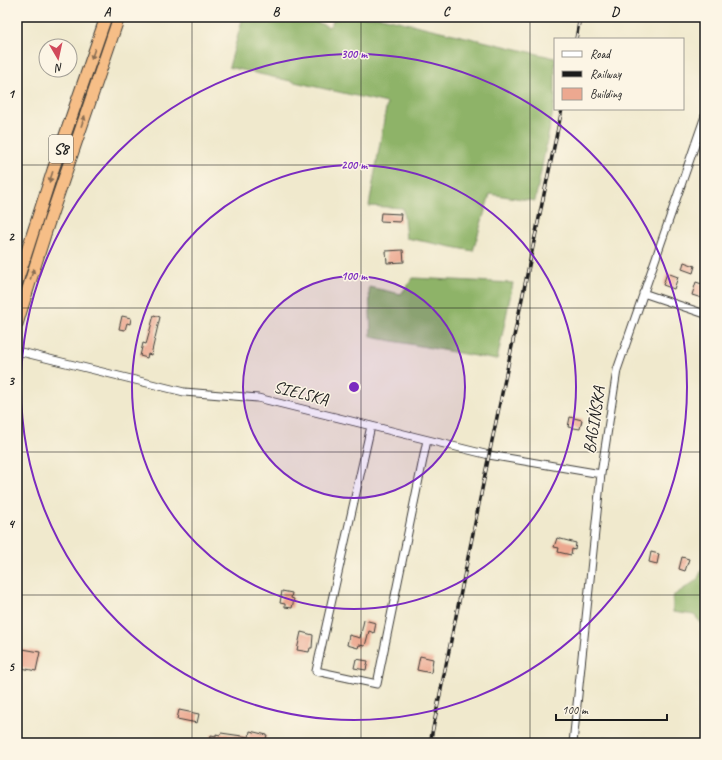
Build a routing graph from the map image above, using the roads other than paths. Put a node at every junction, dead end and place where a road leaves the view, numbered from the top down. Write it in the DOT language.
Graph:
graph roads {
  1 [pos="106,17"];
  2 [pos="119,17"];
  3 [pos="705,116"];
  4 [pos="17,282"];
  5 [pos="643,293"];
  6 [pos="705,314"];
  7 [pos="17,324"];
  8 [pos="17,351"];
  9 [pos="372,426"];
  10 [pos="427,440"];
  11 [pos="601,474"];
  12 [pos="573,743"];
  1 -- 4 [label="highway, S8, one-way"];
  7 -- 2 [label="highway, S8, one-way"];
  3 -- 5 [label="street, BAGIŃSKA"];
  5 -- 6 [label="street"];
  5 -- 11 [label="street, BAGIŃSKA"];
  8 -- 9 [label="street, SIELSKA"];
  9 -- 10 [label="street, SIELSKA"];
  9 -- 10 [label="street"];
  10 -- 11 [label="street, SIELSKA"];
  11 -- 12 [label="street, BAGIŃSKA"];
}
